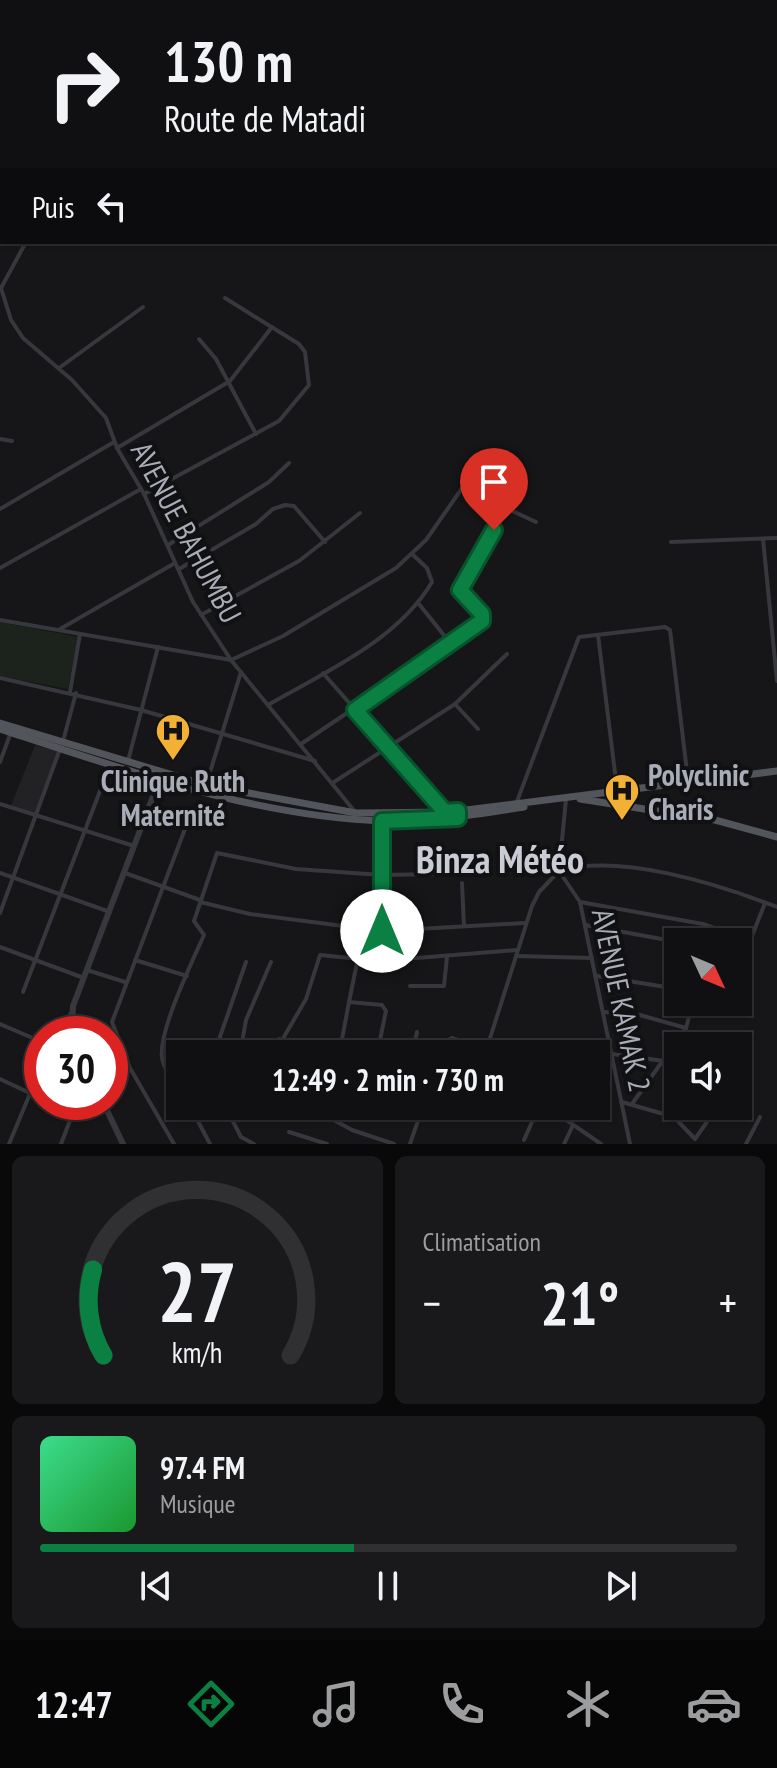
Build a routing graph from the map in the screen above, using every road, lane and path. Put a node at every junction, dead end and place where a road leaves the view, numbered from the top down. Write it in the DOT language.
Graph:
graph roads {
  1 [pos="25,244"];
  2 [pos="225,298"];
  3 [pos="143,307"];
  4 [pos="272,327"];
  5 [pos="199,339"];
  6 [pos="59,368"];
  7 [pos="227,384"];
  8 [pos="256,434"];
  9 [pos="0,439"];
  10 [pos="12,441"];
  11 [pos="115,445"];
  12 [pos="289,463"];
  13 [pos="474,471"];
  14 [pos="463,488"];
  15 [pos="142,491"];
  16 [pos="0,509"];
  17 [pos="507,509"];
  18 [pos="360,513"];
  19 [pos="536,522"];
  20 [pos="777,538"];
  21 [pos="763,539"];
  22 [pos="326,542"];
  23 [pos="671,542"];
  24 [pos="168,545"];
  25 [pos="413,555"];
  26 [pos="175,563"];
  27 [pos="0,568"];
  28 [pos="179,569"];
  29 [pos="419,604"];
  30 [pos="201,615"];
  31 [pos="0,620"];
  32 [pos="58,630"];
  33 [pos="80,634"];
  34 [pos="598,635"];
  35 [pos="451,644"];
  36 [pos="158,647"];
  37 [pos="507,654"];
  38 [pos="231,660"];
  39 [pos="241,672"];
  40 [pos="323,673"];
  41 [pos="0,678"];
  42 [pos="777,681"];
  43 [pos="73,693"];
  44 [pos="455,704"];
  45 [pos="268,705"];
  46 [pos="141,710"];
  47 [pos="355,710"];
  48 [pos="0,726"];
  49 [pos="478,729"];
  50 [pos="11,732"];
  51 [pos="221,733"];
  52 [pos="25,734"];
  53 [pos="62,744"];
  54 [pos="301,744"];
  55 [pos="388,747"];
  56 [pos="316,761"];
  57 [pos="0,762"];
  58 [pos="128,762"];
  59 [pos="111,763"];
  60 [pos="777,771"];
  61 [pos="161,775"];
  62 [pos="688,780"];
  63 [pos="334,782"];
  64 [pos="206,785"];
  65 [pos="628,788"];
  66 [pos="617,789"];
  67 [pos="567,799"];
  68 [pos="269,803"];
  69 [pos="0,804"];
  70 [pos="516,804"];
  71 [pos="626,804"];
  72 [pos="445,812"];
  73 [pos="458,814"];
  74 [pos="38,816"];
  75 [pos="357,816"];
  76 [pos="188,821"];
  77 [pos="382,821"];
  78 [pos="84,830"];
  79 [pos="777,837"];
  80 [pos="134,846"];
  81 [pos="559,871"];
  82 [pos="0,873"];
  83 [pos="125,873"];
  84 [pos="441,874"];
  85 [pos="382,875"];
  86 [pos="14,877"];
  87 [pos="462,883"];
  88 [pos="162,888"];
  89 [pos="59,892"];
  90 [pos="200,901"];
  91 [pos="580,902"];
  92 [pos="765,903"];
  93 [pos="777,907"];
  94 [pos="110,912"];
  95 [pos="0,913"];
  96 [pos="525,923"];
  97 [pos="585,925"];
  98 [pos="464,926"];
  99 [pos="382,931"];
  100 [pos="664,939"];
  101 [pos="0,947"];
  102 [pos="516,953"];
  103 [pos="447,957"];
  104 [pos="358,958"];
  105 [pos="592,958"];
  106 [pos="135,959"];
  107 [pos="35,960"];
  108 [pos="246,962"];
  109 [pos="271,962"];
  110 [pos="87,970"];
  111 [pos="187,976"];
  112 [pos="597,976"];
  113 [pos="84,978"];
  114 [pos="125,982"];
  115 [pos="410,986"];
  116 [pos="664,987"];
  117 [pos="23,992"];
  118 [pos="349,1002"];
  119 [pos="603,1012"];
  120 [pos="71,1013"];
  121 [pos="69,1016"];
  122 [pos="71,1016"];
  123 [pos="689,1016"];
  124 [pos="0,1024"];
  125 [pos="686,1028"];
  126 [pos="417,1032"];
  127 [pos="683,1032"];
  128 [pos="24,1034"];
  129 [pos="279,1039"];
  130 [pos="219,1040"];
  131 [pos="242,1040"];
  132 [pos="342,1040"];
  133 [pos="379,1040"];
  134 [pos="415,1040"];
  135 [pos="489,1040"];
  136 [pos="612,1054"];
  137 [pos="664,1061"];
  138 [pos="166,1066"];
  139 [pos="0,1079"];
  140 [pos="24,1090"];
  141 [pos="621,1102"];
  142 [pos="632,1104"];
  143 [pos="24,1108"];
  144 [pos="664,1114"];
  145 [pos="760,1117"];
  146 [pos="70,1120"];
  147 [pos="112,1120"];
  148 [pos="197,1120"];
  149 [pos="232,1120"];
  150 [pos="334,1120"];
  151 [pos="419,1120"];
  152 [pos="533,1120"];
  153 [pos="566,1120"];
  154 [pos="677,1120"];
  155 [pos="708,1120"];
  156 [pos="573,1125"];
  157 [pos="289,1132"];
  158 [pos="524,1140"];
  159 [pos="9,1144"];
  160 [pos="61,1144"];
  161 [pos="123,1144"];
  162 [pos="174,1144"];
  163 [pos="210,1144"];
  164 [pos="254,1144"];
  165 [pos="327,1144"];
  166 [pos="394,1144"];
  167 [pos="410,1144"];
  168 [pos="564,1144"];
  169 [pos="601,1144"];
  170 [pos="630,1144"];
  171 [pos="746,1144"];
  1 -- 6 [label="street, AVENUE BAHUMBU"];
  2 -- 4 [label="street"];
  3 -- 6 [label="street"];
  4 -- 7 [label="street"];
  4 -- 8 [label="street"];
  5 -- 7 [label="street"];
  6 -- 11 [label="street, AVENUE BAHUMBU"];
  7 -- 8 [label="street"];
  7 -- 11 [label="street"];
  8 -- 15 [label="street"];
  9 -- 10 [label="street"];
  11 -- 15 [label="street, AVENUE BAHUMBU"];
  11 -- 16 [label="street"];
  12 -- 24 [label="street"];
  13 -- 14 [label="street"];
  14 -- 17 [label="street"];
  14 -- 25 [label="street"];
  15 -- 24 [label="street, AVENUE BAHUMBU"];
  15 -- 27 [label="street"];
  17 -- 19 [label="street"];
  17 -- 35 [label="street"];
  18 -- 22 [label="street"];
  20 -- 21 [label="street"];
  21 -- 23 [label="street"];
  21 -- 42 [label="street"];
  22 -- 28 [label="street"];
  22 -- 30 [label="street"];
  24 -- 26 [label="street, AVENUE BAHUMBU"];
  25 -- 29 [label="street"];
  25 -- 38 [label="street"];
  26 -- 28 [label="street, AVENUE BAHUMBU"];
  26 -- 32 [label="street"];
  28 -- 30 [label="street, AVENUE BAHUMBU"];
  29 -- 35 [label="street"];
  29 -- 40 [label="street"];
  30 -- 38 [label="street, AVENUE BAHUMBU"];
  31 -- 32 [label="street"];
  32 -- 33 [label="street"];
  33 -- 36 [label="street"];
  33 -- 43 [label="street"];
  34 -- 62 [label="street"];
  34 -- 66 [label="street"];
  34 -- 70 [label="street"];
  35 -- 47 [label="street"];
  36 -- 38 [label="street"];
  36 -- 46 [label="street"];
  37 -- 44 [label="street"];
  38 -- 39 [label="street, AVENUE BAHUMBU"];
  39 -- 45 [label="street, AVENUE BAHUMBU"];
  39 -- 51 [label="street"];
  40 -- 45 [label="street"];
  40 -- 47 [label="street"];
  41 -- 43 [label="street"];
  43 -- 46 [label="street"];
  43 -- 53 [label="street"];
  44 -- 49 [label="street"];
  44 -- 55 [label="street"];
  45 -- 54 [label="street, AVENUE BAHUMBU"];
  46 -- 51 [label="street"];
  46 -- 58 [label="street"];
  47 -- 54 [label="street"];
  47 -- 55 [label="street"];
  48 -- 50 [label="main road"];
  48 -- 52 [label="main road"];
  50 -- 52 [label="main road"];
  50 -- 57 [label="street"];
  51 -- 56 [label="street"];
  51 -- 64 [label="street"];
  52 -- 53 [label="main road"];
  53 -- 58 [label="main road"];
  53 -- 59 [label="main road"];
  53 -- 74 [label="street"];
  54 -- 56 [label="street, AVENUE BAHUMBU"];
  55 -- 63 [label="street"];
  55 -- 72 [label="street"];
  56 -- 63 [label="street, AVENUE BAHUMBU"];
  58 -- 61 [label="main road"];
  59 -- 61 [label="main road"];
  59 -- 78 [label="street"];
  60 -- 62 [label="main road"];
  61 -- 64 [label="main road"];
  61 -- 68 [label="main road"];
  61 -- 80 [label="street"];
  62 -- 65 [label="main road"];
  63 -- 75 [label="street, AVENUE BAHUMBU"];
  64 -- 68 [label="main road"];
  65 -- 66 [label="main road"];
  65 -- 71 [label="main road"];
  66 -- 67 [label="main road"];
  67 -- 70 [label="main road"];
  67 -- 71 [label="main road"];
  67 -- 73 [label="main road"];
  67 -- 81 [label="street"];
  68 -- 75 [label="main road"];
  69 -- 74 [label="street"];
  70 -- 73 [label="main road"];
  71 -- 79 [label="main road"];
  72 -- 73 [label="main road"];
  72 -- 75 [label="main road"];
  73 -- 77 [label="main road"];
  74 -- 78 [label="street"];
  74 -- 86 [label="street"];
  75 -- 77 [label="main road"];
  76 -- 88 [label="street"];
  77 -- 85 [label="street"];
  78 -- 80 [label="street"];
  78 -- 89 [label="street"];
  80 -- 83 [label="street"];
  81 -- 91 [label="street, AVENUE KAMAK 2"];
  81 -- 92 [label="street"];
  81 -- 96 [label="street"];
  82 -- 86 [label="street"];
  83 -- 88 [label="street"];
  83 -- 94 [label="street"];
  84 -- 85 [label="street"];
  85 -- 90 [label="street"];
  85 -- 99 [label="street"];
  86 -- 89 [label="street"];
  86 -- 95 [label="street"];
  87 -- 98 [label="street"];
  88 -- 90 [label="street"];
  88 -- 106 [label="street"];
  89 -- 94 [label="street"];
  89 -- 107 [label="street"];
  90 -- 99 [label="street"];
  90 -- 111 [label="street"];
  91 -- 92 [label="street"];
  91 -- 97 [label="street, AVENUE KAMAK 2"];
  92 -- 93 [label="street"];
  94 -- 110 [label="street"];
  96 -- 98 [label="street"];
  96 -- 102 [label="street"];
  97 -- 100 [label="street"];
  97 -- 105 [label="street, AVENUE KAMAK 2"];
  98 -- 99 [label="street"];
  101 -- 107 [label="street"];
  102 -- 103 [label="street"];
  102 -- 105 [label="street"];
  102 -- 135 [label="street"];
  103 -- 104 [label="street"];
  103 -- 115 [label="street"];
  104 -- 118 [label="street"];
  104 -- 129 [label="street"];
  105 -- 112 [label="street, AVENUE KAMAK 2"];
  106 -- 111 [label="street"];
  106 -- 114 [label="street"];
  107 -- 113 [label="street"];
  107 -- 117 [label="street"];
  108 -- 130 [label="street"];
  109 -- 131 [label="street"];
  110 -- 113 [label="street"];
  110 -- 114 [label="street"];
  111 -- 138 [label="street"];
  112 -- 116 [label="street"];
  112 -- 119 [label="street, AVENUE KAMAK 2"];
  113 -- 120 [label="street"];
  114 -- 162 [label="street"];
  118 -- 132 [label="street"];
  118 -- 133 [label="street"];
  119 -- 125 [label="street"];
  119 -- 136 [label="street, AVENUE KAMAK 2"];
  120 -- 121 [label="street"];
  120 -- 122 [label="street"];
  123 -- 125 [label="street"];
  124 -- 128 [label="street"];
  125 -- 127 [label="street"];
  126 -- 134 [label="street"];
  136 -- 137 [label="street"];
  136 -- 141 [label="street, AVENUE KAMAK 2"];
  137 -- 142 [label="street"];
  139 -- 140 [label="street"];
  141 -- 142 [label="street"];
  141 -- 170 [label="street, AVENUE KAMAK 2"];
  142 -- 144 [label="street"];
  143 -- 159 [label="street"];
  145 -- 171 [label="street"];
  146 -- 160 [label="street"];
  147 -- 161 [label="street"];
  148 -- 163 [label="street"];
  149 -- 164 [label="street"];
  150 -- 166 [label="street"];
  151 -- 167 [label="street"];
  152 -- 158 [label="street"];
  153 -- 156 [label="street"];
  154 -- 155 [label="street"];
  156 -- 168 [label="street"];
  156 -- 169 [label="street"];
  157 -- 165 [label="street"];
}
